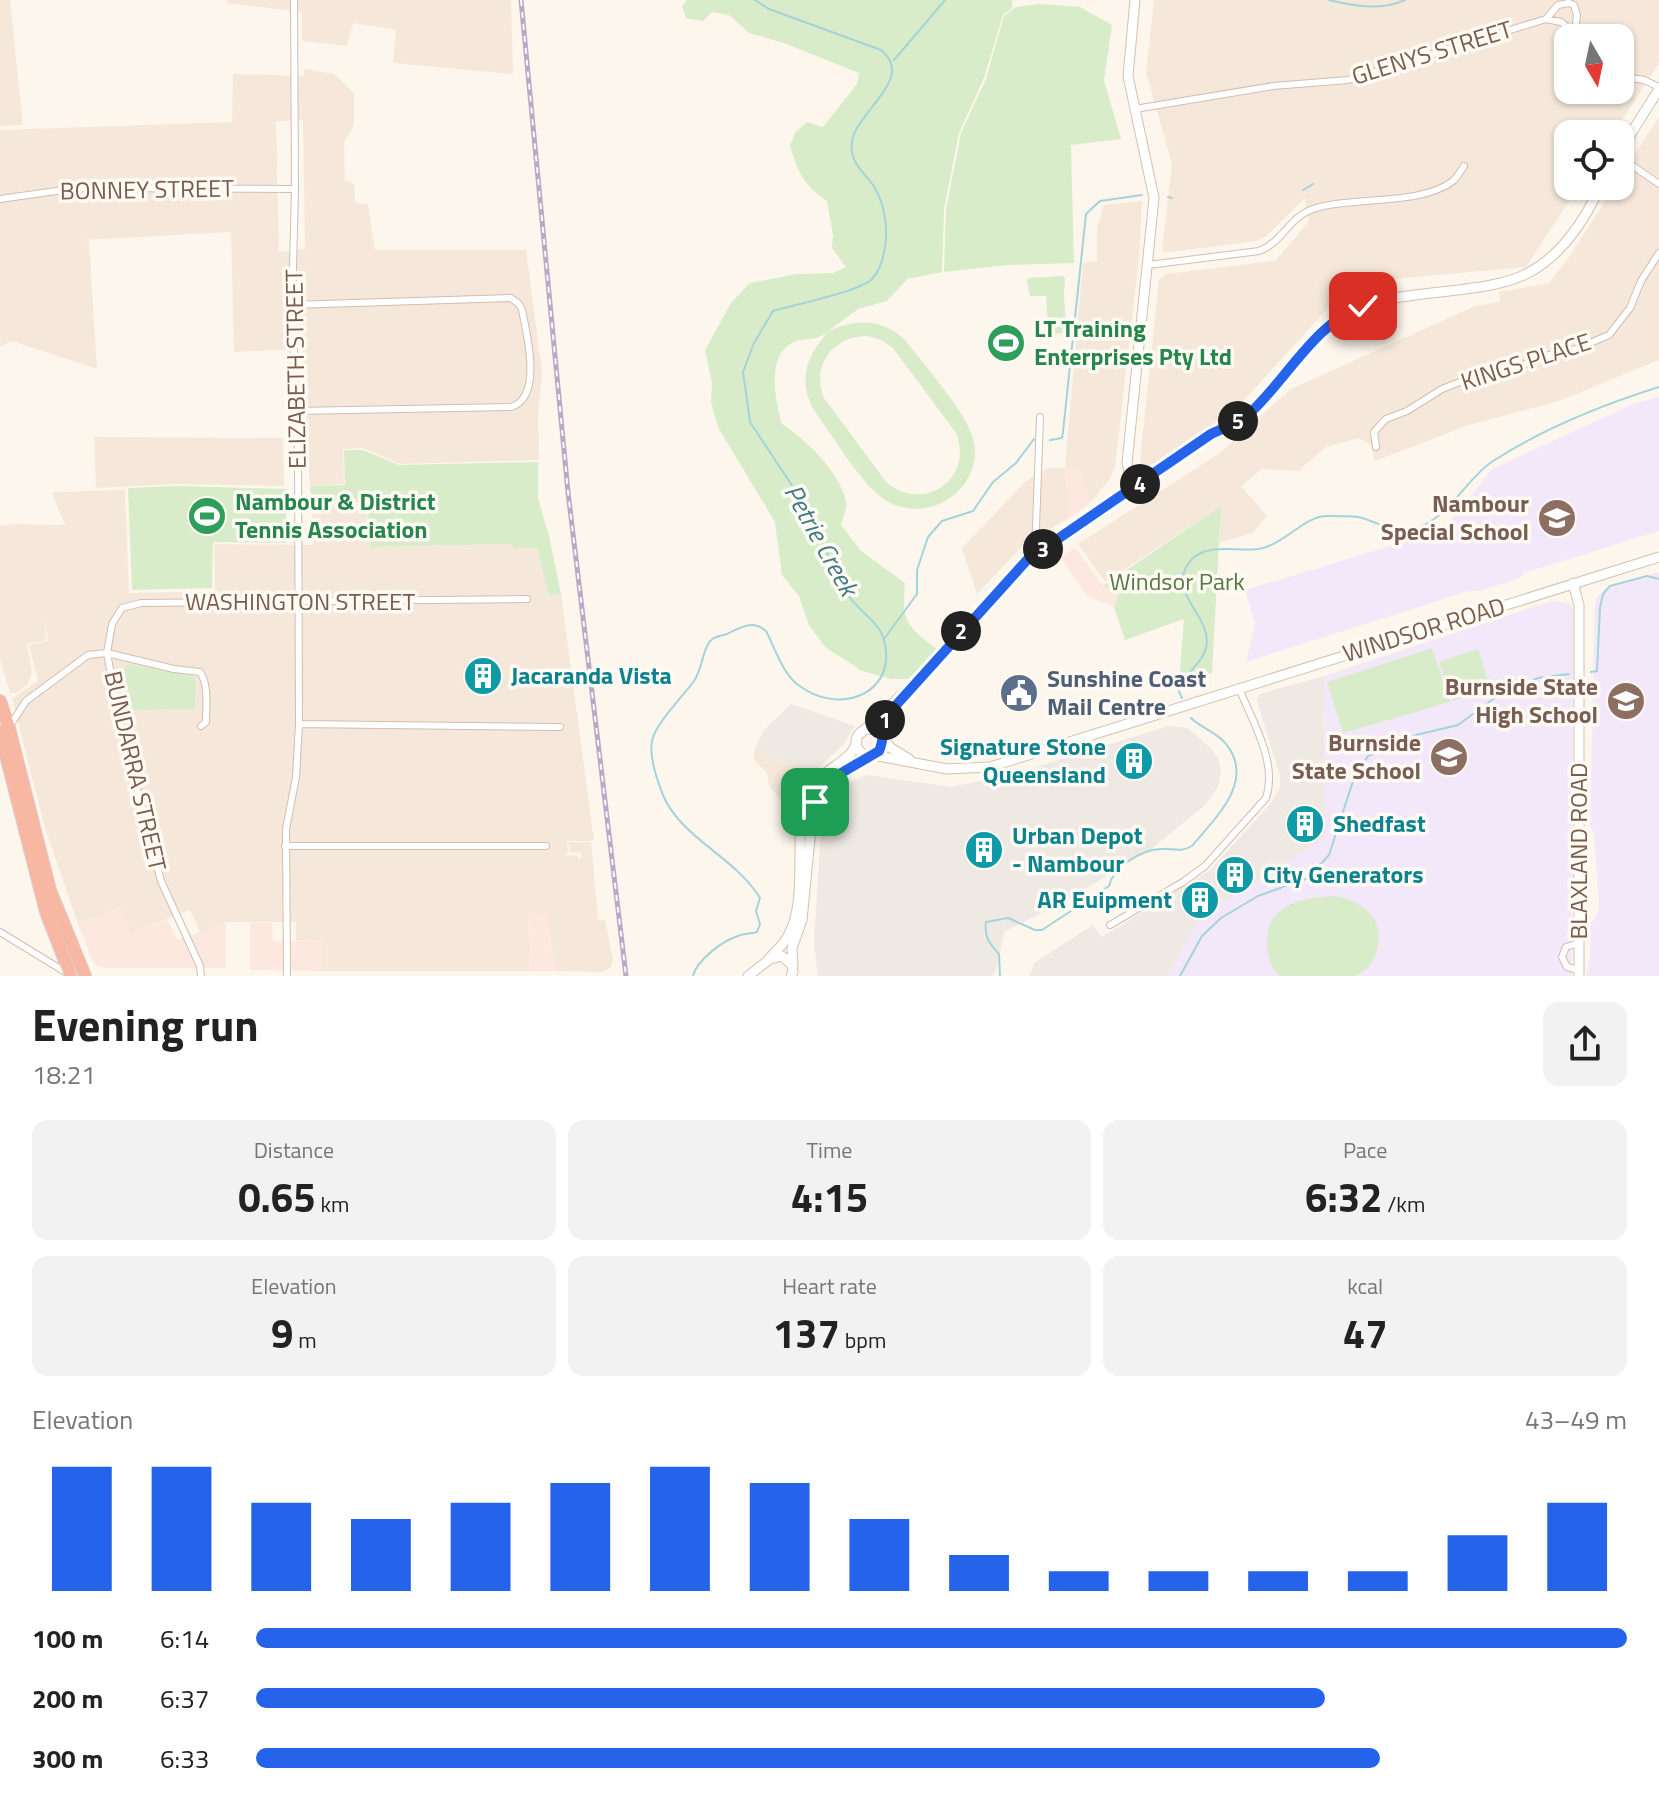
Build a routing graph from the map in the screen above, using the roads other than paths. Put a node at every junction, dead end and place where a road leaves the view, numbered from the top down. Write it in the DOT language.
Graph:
graph roads {
  1 [pos="294,0"];
  2 [pos="1135,0"];
  3 [pos="1546,19"];
  4 [pos="1563,24"];
  5 [pos="1577,24"];
  6 [pos="1634,78"];
  7 [pos="1659,88"];
  8 [pos="1135,109"];
  9 [pos="1634,130"];
  10 [pos="1634,165"];
  11 [pos="1464,166"];
  12 [pos="1659,184"];
  13 [pos="295,189"];
  14 [pos="0,199"];
  15 [pos="1594,200"];
  16 [pos="1659,253"];
  17 [pos="1148,265"];
  18 [pos="292,305"];
  19 [pos="296,411"];
  20 [pos="1040,417"];
  21 [pos="1376,447"];
  22 [pos="1139,485"];
  23 [pos="1035,554"];
  24 [pos="1659,557"];
  25 [pos="1573,583"];
  26 [pos="527,599"];
  27 [pos="298,602"];
  28 [pos="107,653"];
  29 [pos="914,683"];
  30 [pos="1239,688"];
  31 [pos="0,701"];
  32 [pos="299,724"];
  33 [pos="201,726"];
  34 [pos="560,727"];
  35 [pos="5,730"];
  36 [pos="859,737"];
  37 [pos="881,737"];
  38 [pos="872,755"];
  39 [pos="919,764"];
  40 [pos="285,846"];
  41 [pos="546,846"];
  42 [pos="1110,925"];
  43 [pos="0,932"];
  44 [pos="1579,943"];
  45 [pos="767,961"];
  46 [pos="792,973"];
  47 [pos="1579,973"];
  48 [pos="72,975"];
  49 [pos="85,976"];
  50 [pos="201,976"];
  51 [pos="287,976"];
  52 [pos="748,976"];
  53 [pos="766,976"];
  1 -- 13 [label="street, ELIZABETH STREET"];
  2 -- 8 [label="street"];
  3 -- 4 [label="street"];
  3 -- 5 [label="street, GLENYS STREET"];
  3 -- 8 [label="street, GLENYS STREET"];
  6 -- 7 [label="street"];
  7 -- 9 [label="street"];
  8 -- 17 [label="street"];
  10 -- 12 [label="street"];
  11 -- 17 [label="street"];
  13 -- 14 [label="street, BONNEY STREET"];
  13 -- 18 [label="street, ELIZABETH STREET"];
  15 -- 22 [label="street"];
  16 -- 21 [label="street, KINGS PLACE"];
  17 -- 22 [label="street"];
  18 -- 19 [label="street, ELIZABETH STREET"];
  18 -- 19 [label="street"];
  19 -- 27 [label="street, ELIZABETH STREET"];
  20 -- 23 [label="street"];
  22 -- 23 [label="street"];
  23 -- 29 [label="street"];
  24 -- 25 [label="street, WINDSOR ROAD"];
  25 -- 30 [label="street, WINDSOR ROAD"];
  25 -- 44 [label="street, BLAXLAND ROAD"];
  26 -- 27 [label="street, WASHINGTON STREET"];
  27 -- 28 [label="street, WASHINGTON STREET"];
  27 -- 32 [label="street, ELIZABETH STREET"];
  28 -- 33 [label="street"];
  28 -- 35 [label="street"];
  28 -- 50 [label="street, BUNDARRA STREET"];
  29 -- 36 [label="street"];
  29 -- 37 [label="street"];
  30 -- 39 [label="street, WINDSOR ROAD"];
  30 -- 42 [label="street"];
  31 -- 35 [label="highway"];
  32 -- 34 [label="street"];
  32 -- 40 [label="street, ELIZABETH STREET"];
  35 -- 48 [label="highway"];
  35 -- 49 [label="highway"];
  36 -- 37 [label="street"];
  36 -- 38 [label="street"];
  36 -- 45 [label="street"];
  37 -- 38 [label="street"];
  37 -- 39 [label="street"];
  38 -- 39 [label="street"];
  38 -- 46 [label="street"];
  40 -- 41 [label="street"];
  40 -- 51 [label="street, ELIZABETH STREET"];
  43 -- 48 [label="street"];
  44 -- 47 [label="street, BLAXLAND ROAD"];
  44 -- 47 [label="street"];
  45 -- 46 [label="street"];
  45 -- 52 [label="street"];
  45 -- 53 [label="street"];
}
